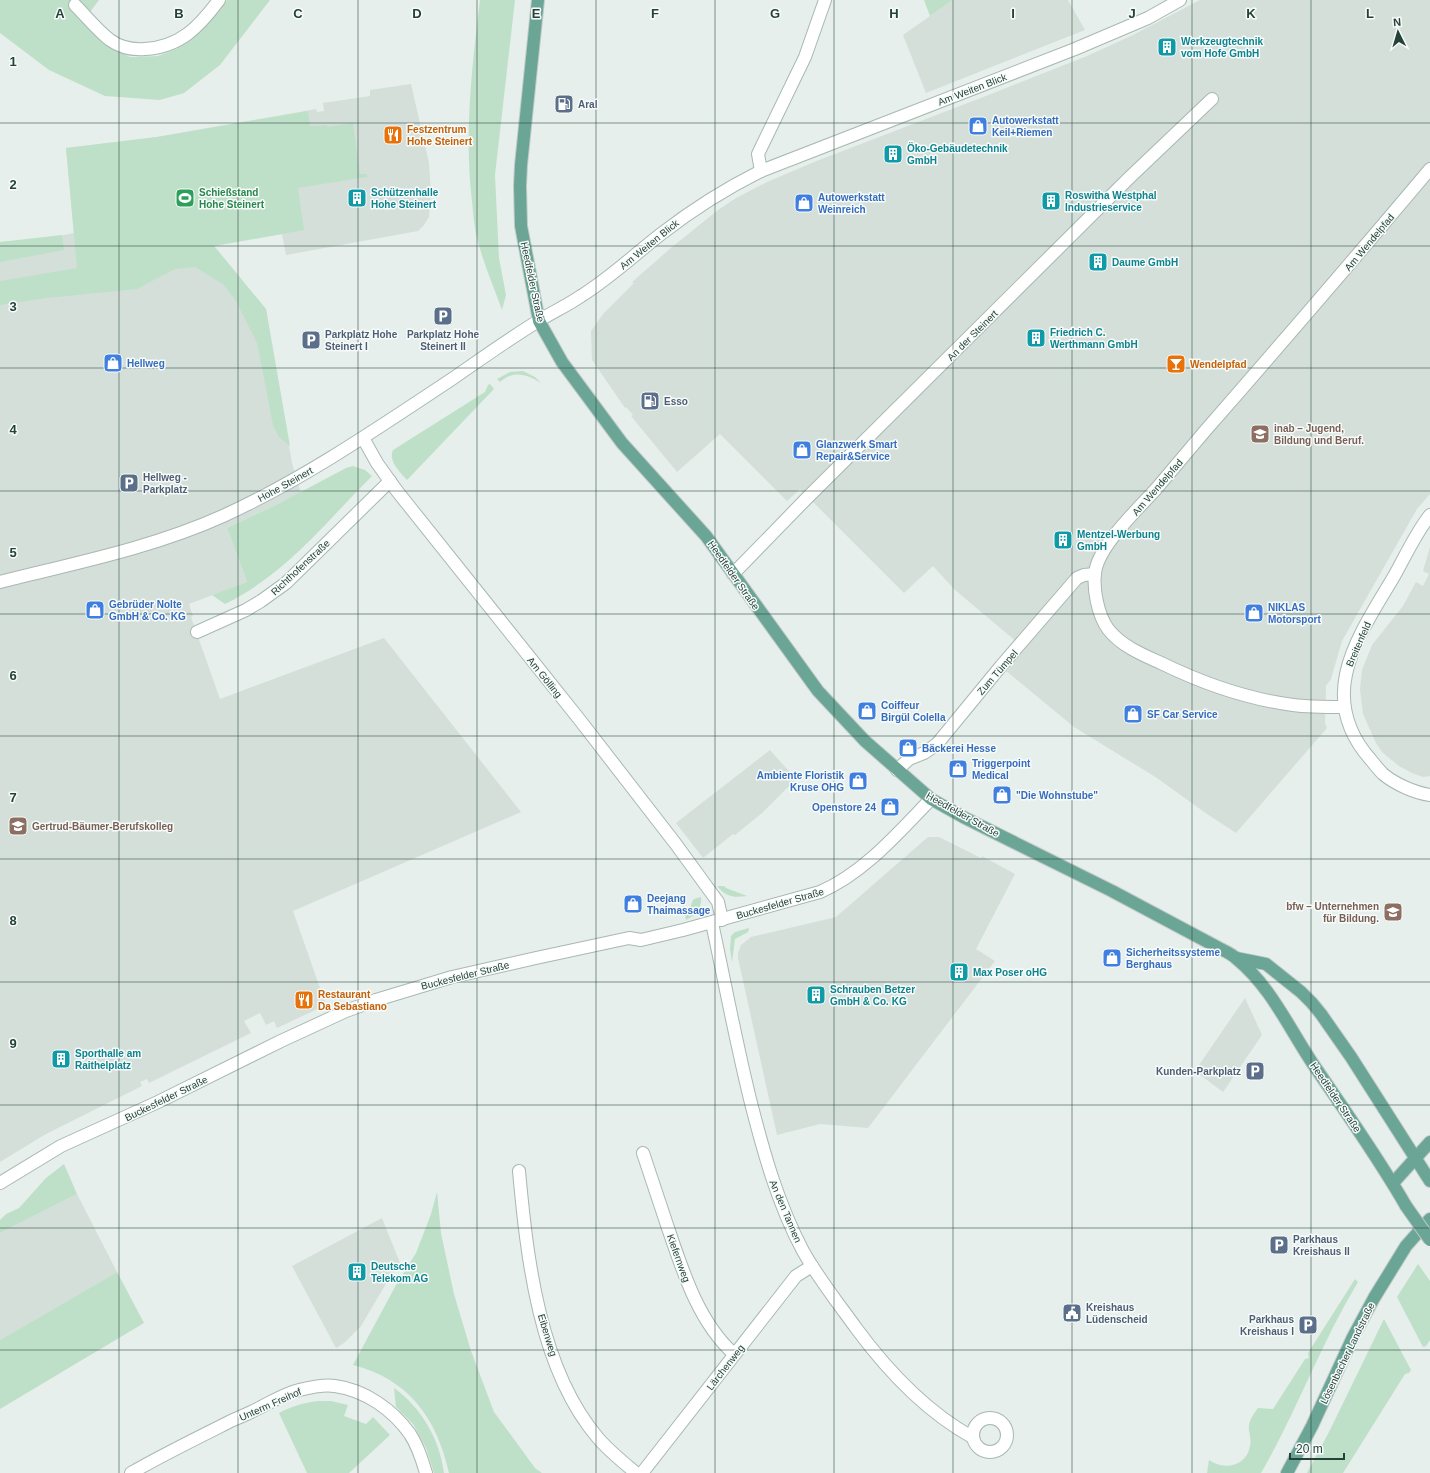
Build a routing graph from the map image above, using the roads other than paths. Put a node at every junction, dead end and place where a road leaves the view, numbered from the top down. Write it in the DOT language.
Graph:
graph roads {
  1 [pos="219,0"];
  2 [pos="538,0"];
  3 [pos="825,0"];
  4 [pos="1180,0"];
  5 [pos="74,5"];
  6 [pos="1212,98"];
  7 [pos="1430,169"];
  8 [pos="761,171"];
  9 [pos="539,321"];
  10 [pos="363,438"];
  11 [pos="390,481"];
  12 [pos="1430,515"];
  13 [pos="733,574"];
  14 [pos="1095,574"];
  15 [pos="0,582"];
  16 [pos="197,632"];
  17 [pos="1343,707"];
  18 [pos="897,770"];
  19 [pos="1430,795"];
  20 [pos="931,799"];
  21 [pos="717,921"];
  22 [pos="1236,958"];
  23 [pos="1430,1142"];
  24 [pos="642,1153"];
  25 [pos="1415,1158"];
  26 [pos="519,1171"];
  27 [pos="1430,1180"];
  28 [pos="0,1183"];
  29 [pos="1393,1183"];
  30 [pos="1430,1219"];
  31 [pos="1430,1240"];
  32 [pos="812,1266"];
  33 [pos="734,1354"];
  34 [pos="972,1437"];
  35 [pos="131,1473"];
  36 [pos="426,1473"];
  37 [pos="636,1473"];
  38 [pos="642,1473"];
  39 [pos="1287,1473"];
  1 -- 5 [label="street"];
  2 -- 9 [label="main road, Heedfelder Straße"];
  3 -- 8 [label="street"];
  4 -- 8 [label="street, Am Weiten Blick"];
  6 -- 13 [label="street, An der Steinert"];
  7 -- 14 [label="street, Am Wendelpfad"];
  8 -- 9 [label="street, Am Weiten Blick"];
  9 -- 10 [label="street, Hohe Steinert"];
  9 -- 13 [label="main road, Heedfelder Straße"];
  10 -- 11 [label="street, Am Gölling"];
  10 -- 15 [label="street, Hohe Steinert"];
  11 -- 16 [label="street, Richthofenstraße"];
  11 -- 21 [label="street, Am Gölling"];
  12 -- 17 [label="street, Breitenfeld"];
  13 -- 18 [label="main road, Heedfelder Straße"];
  14 -- 17 [label="street, Am Wendelpfad"];
  14 -- 18 [label="street, Zum Tümpel"];
  17 -- 19 [label="street, Breitenfeld"];
  18 -- 20 [label="main road, Heedfelder Straße"];
  20 -- 21 [label="street, Buckesfelder Straße"];
  20 -- 22 [label="main road, Heedfelder Straße"];
  21 -- 28 [label="street, Buckesfelder Straße"];
  21 -- 32 [label="street, An den Tannen"];
  22 -- 25 [label="main road, Heedfelder Straße"];
  22 -- 29 [label="main road, Heedfelder Straße"];
  23 -- 25 [label="main road"];
  24 -- 33 [label="street, Kiefernweg"];
  25 -- 27 [label="main road, Heedfelder Straße"];
  25 -- 29 [label="main road"];
  26 -- 37 [label="street, Eibenweg"];
  29 -- 31 [label="main road, Heedfelder Straße, bridge"];
  30 -- 39 [label="main road, Lösenbacher Landstraße"];
  32 -- 33 [label="street, Lärchenweg"];
  32 -- 34 [label="street, An den Tannen"];
  33 -- 38 [label="street, Lärchenweg"];
  35 -- 36 [label="street, Unterm Freihof"];
}
